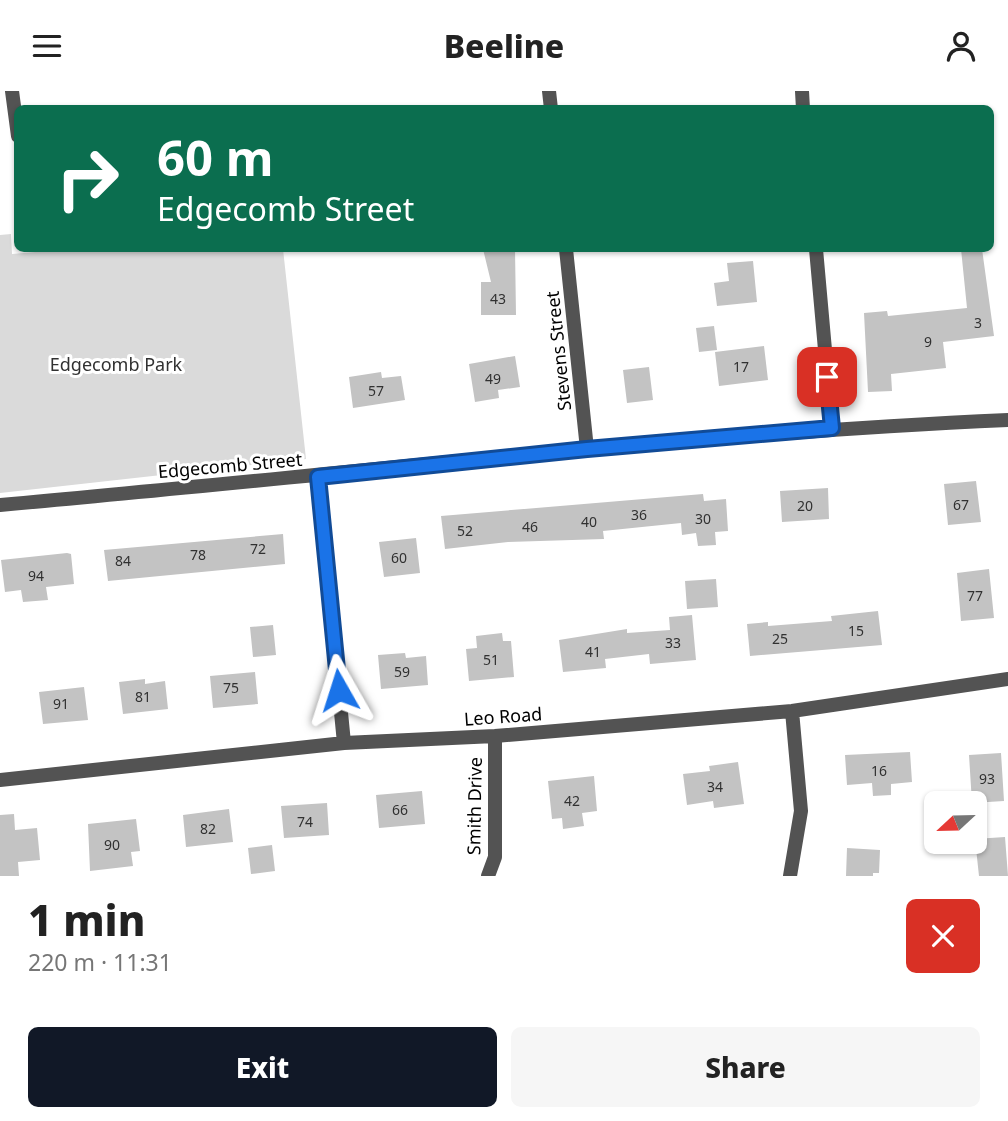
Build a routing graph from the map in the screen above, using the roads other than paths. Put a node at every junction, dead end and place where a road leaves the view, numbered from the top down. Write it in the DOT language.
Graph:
graph roads {
  1 [pos="566,252"];
  2 [pos="816,252"];
  3 [pos="1008,420"];
  4 [pos="832,428"];
  5 [pos="587,449"];
  6 [pos="318,477"];
  7 [pos="0,505"];
  8 [pos="1008,679"];
  9 [pos="792,711"];
  10 [pos="495,737"];
  11 [pos="344,743"];
  12 [pos="0,780"];
  13 [pos="488,876"];
  14 [pos="790,876"];
  1 -- 5 [label="street, Stevens Street"];
  2 -- 4 [label="street"];
  3 -- 4 [label="street, Edgecomb Street"];
  4 -- 5 [label="street, Edgecomb Street"];
  5 -- 6 [label="street, Edgecomb Street"];
  6 -- 7 [label="street, Edgecomb Street"];
  6 -- 11 [label="street"];
  8 -- 9 [label="street, Leo Road"];
  9 -- 10 [label="street, Leo Road"];
  9 -- 14 [label="street"];
  10 -- 11 [label="street, Leo Road"];
  10 -- 13 [label="street, Smith Drive"];
  11 -- 12 [label="street, Leo Road"];
}
